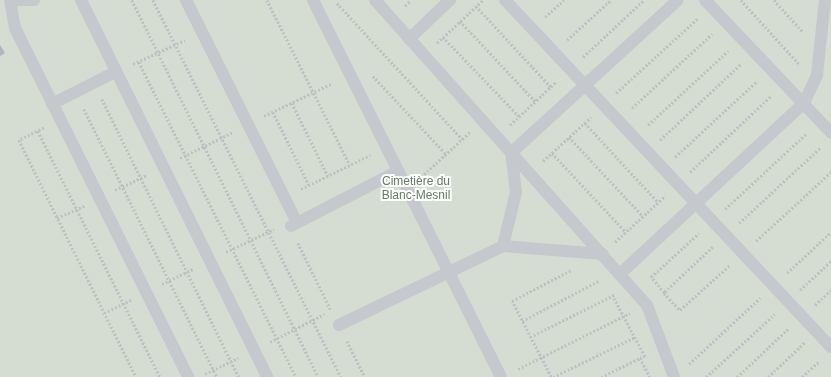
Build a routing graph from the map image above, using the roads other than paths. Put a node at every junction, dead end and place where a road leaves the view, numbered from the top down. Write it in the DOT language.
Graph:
graph roads {
  1 [pos="10,0"];
  2 [pos="15,0"];
  3 [pos="34,0"];
  4 [pos="81,0"];
  5 [pos="186,0"];
  6 [pos="313,0"];
  7 [pos="374,0"];
  8 [pos="450,0"];
  9 [pos="505,0"];
  10 [pos="678,0"];
  11 [pos="825,0"];
  12 [pos="708,3"];
  13 [pos="409,39"];
  14 [pos="115,72"];
  15 [pos="585,85"];
  16 [pos="804,103"];
  17 [pos="52,104"];
  18 [pos="831,133"];
  19 [pos="511,153"];
  20 [pos="398,171"];
  21 [pos="696,204"];
  22 [pos="503,246"];
  23 [pos="603,254"];
  24 [pos="620,272"];
  25 [pos="450,273"];
  26 [pos="338,325"];
  27 [pos="828,351"];
  28 [pos="188,377"];
  29 [pos="267,377"];
  30 [pos="501,377"];
  31 [pos="674,377"];
  1 -- 17 [label="lane"];
  2 -- 3 [label="lane"];
  4 -- 14 [label="lane"];
  5 -- 20 [label="lane"];
  6 -- 20 [label="lane"];
  7 -- 13 [label="lane"];
  8 -- 13 [label="lane"];
  9 -- 15 [label="lane"];
  10 -- 15 [label="lane"];
  11 -- 16 [label="lane"];
  12 -- 16 [label="lane"];
  13 -- 19 [label="lane"];
  14 -- 17 [label="lane"];
  14 -- 29 [label="lane"];
  15 -- 19 [label="lane"];
  15 -- 21 [label="lane"];
  16 -- 18 [label="lane"];
  16 -- 21 [label="lane"];
  17 -- 28 [label="lane"];
  19 -- 22 [label="lane"];
  19 -- 23 [label="lane"];
  20 -- 25 [label="lane"];
  21 -- 24 [label="lane"];
  21 -- 27 [label="lane"];
  22 -- 23 [label="lane"];
  22 -- 25 [label="lane"];
  23 -- 24 [label="lane"];
  24 -- 31 [label="lane"];
  25 -- 26 [label="lane"];
  25 -- 30 [label="lane"];
}
